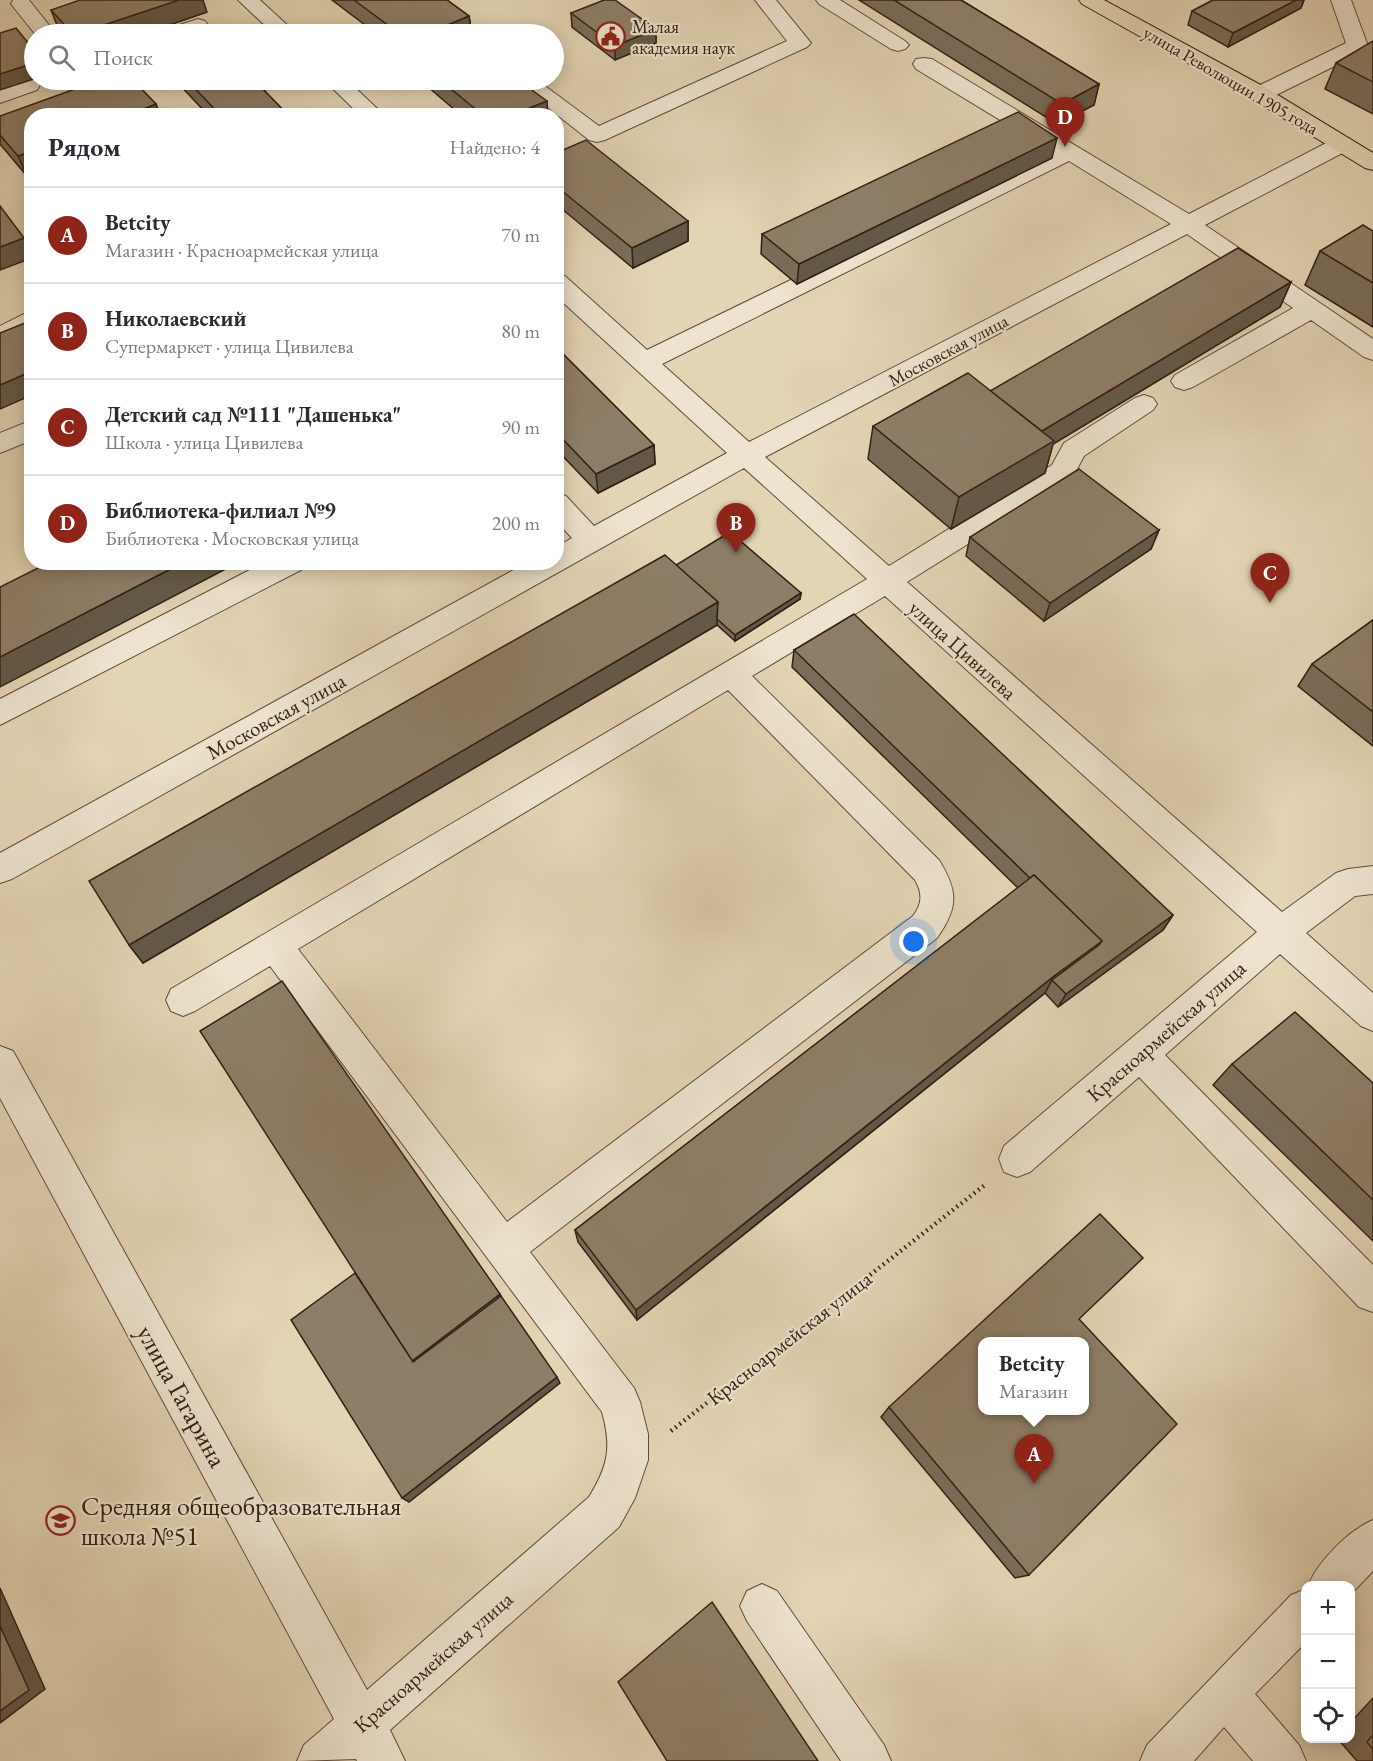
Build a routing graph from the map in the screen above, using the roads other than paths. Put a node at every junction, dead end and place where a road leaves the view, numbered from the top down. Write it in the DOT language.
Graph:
graph roads {
  1 [pos="765,0"];
  2 [pos="826,0"];
  3 [pos="1089,0"];
  4 [pos="1341,0"];
  5 [pos="27,2"];
  6 [pos="257,2"];
  7 [pos="0,12"];
  8 [pos="40,24"];
  9 [pos="277,24"];
  10 [pos="898,45"];
  11 [pos="924,64"];
  12 [pos="24,87"];
  13 [pos="346,90"];
  14 [pos="537,90"];
  15 [pos="1260,94"];
  16 [pos="0,96"];
  17 [pos="365,108"];
  18 [pos="561,108"];
  19 [pos="564,110"];
  20 [pos="1342,144"];
  21 [pos="1070,152"];
  22 [pos="1373,163"];
  23 [pos="1188,224"];
  24 [pos="564,289"];
  25 [pos="1311,309"];
  26 [pos="24,323"];
  27 [pos="0,337"];
  28 [pos="1373,351"];
  29 [pos="645,362"];
  30 [pos="1184,381"];
  31 [pos="1144,404"];
  32 [pos="24,433"];
  33 [pos="0,444"];
  34 [pos="746,455"];
  35 [pos="564,512"];
  36 [pos="591,541"];
  37 [pos="564,556"];
  38 [pos="276,570"];
  39 [pos="539,570"];
  40 [pos="887,581"];
  41 [pos="731,674"];
  42 [pos="0,713"];
  43 [pos="0,869"];
  44 [pos="1373,880"];
  45 [pos="1280,933"];
  46 [pos="275,946"];
  47 [pos="183,1000"];
  48 [pos="1373,1015"];
  49 [pos="1140,1054"];
  50 [pos="0,1063"];
  51 [pos="1017,1159"];
  52 [pos="505,1248"];
  53 [pos="1373,1293"];
  54 [pos="1373,1541"];
  55 [pos="1334,1581"];
  56 [pos="762,1606"];
  57 [pos="1301,1614"];
  58 [pos="1225,1692"];
  59 [pos="372,1743"];
  60 [pos="320,1761"];
  61 [pos="868,1761"];
  62 [pos="1163,1761"];
  63 [pos="1283,1761"];
  1 -- 19 [label="street"];
  2 -- 10 [label="street"];
  3 -- 15 [label="main road, улица Революции 1905 года"];
  4 -- 15 [label="street"];
  5 -- 7 [label="street"];
  5 -- 8 [label="street"];
  6 -- 9 [label="street"];
  11 -- 21 [label="street"];
  12 -- 16 [label="street"];
  13 -- 17 [label="street"];
  14 -- 18 [label="street"];
  15 -- 20 [label="main road, улица Революции 1905 года"];
  20 -- 22 [label="main road, улица Революции 1905 года"];
  20 -- 23 [label="street, Московская улица"];
  21 -- 23 [label="street"];
  21 -- 29 [label="street"];
  23 -- 25 [label="street"];
  23 -- 34 [label="street, Московская улица"];
  24 -- 29 [label="street, улица Цивилева"];
  25 -- 28 [label="street"];
  25 -- 30 [label="street"];
  26 -- 27 [label="street"];
  29 -- 34 [label="street, улица Цивилева"];
  31 -- 40 [label="street"];
  32 -- 33 [label="street"];
  34 -- 36 [label="street, Московская улица"];
  34 -- 40 [label="street, улица Цивилева"];
  35 -- 36 [label="street"];
  36 -- 37 [label="street, Московская улица"];
  38 -- 42 [label="street"];
  39 -- 43 [label="street, Московская улица"];
  40 -- 41 [label="street"];
  40 -- 45 [label="street, улица Цивилева"];
  41 -- 46 [label="street"];
  41 -- 52 [label="street"];
  44 -- 45 [label="street, Красноармейская улица"];
  45 -- 48 [label="street, улица Цивилева"];
  45 -- 49 [label="street, Красноармейская улица"];
  46 -- 47 [label="street"];
  46 -- 52 [label="street"];
  49 -- 51 [label="street, Красноармейская улица"];
  49 -- 53 [label="street"];
  50 -- 59 [label="street, улица Гагарина"];
  52 -- 59 [label="street, Красноармейская улица"];
  54 -- 55 [label="street"];
  56 -- 61 [label="street"];
  57 -- 58 [label="street"];
  58 -- 62 [label="street"];
  58 -- 63 [label="street"];
  59 -- 60 [label="street, Красноармейская улица"];
}
